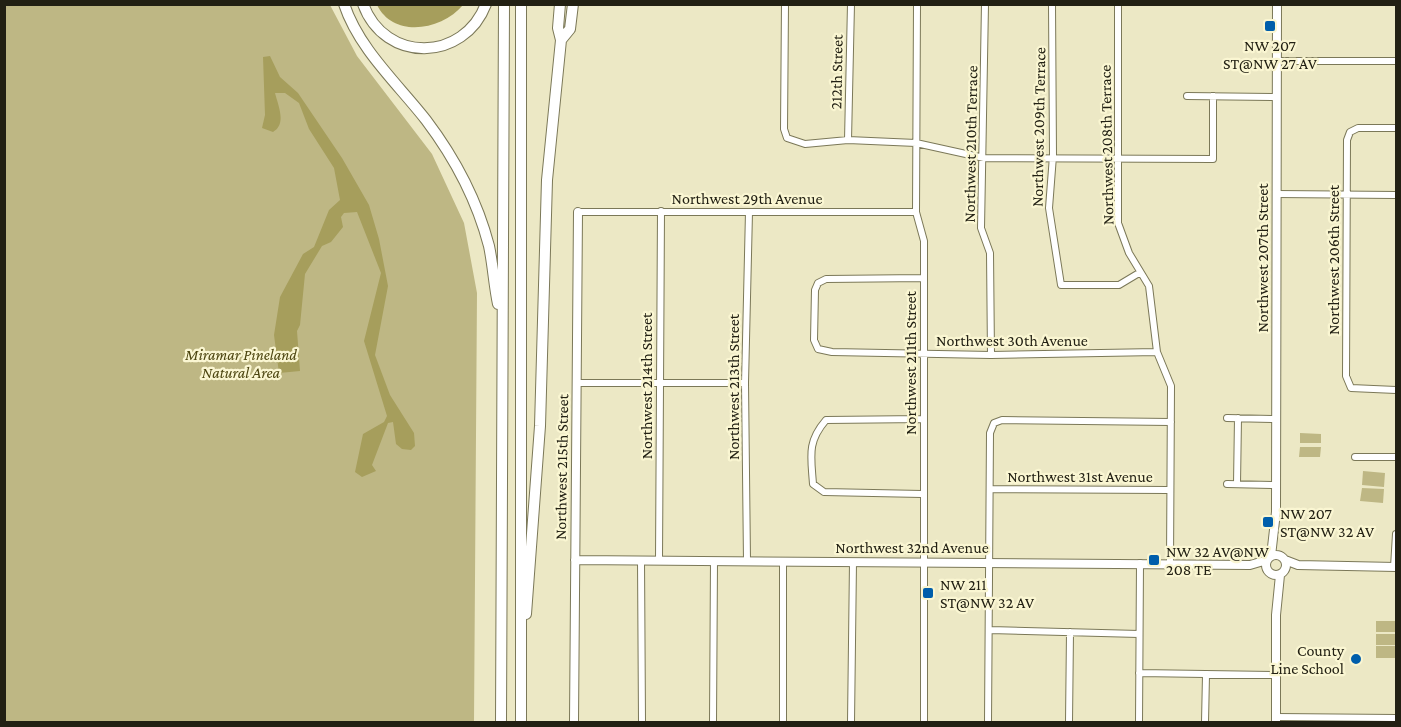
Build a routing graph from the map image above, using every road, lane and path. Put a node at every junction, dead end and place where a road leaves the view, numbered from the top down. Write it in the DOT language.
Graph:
graph roads {
  1 [pos="344,4"];
  2 [pos="363,4"];
  3 [pos="486,4"];
  4 [pos="504,4"];
  5 [pos="521,4"];
  6 [pos="560,4"];
  7 [pos="573,4"];
  8 [pos="785,4"];
  9 [pos="851,4"];
  10 [pos="917,4"];
  11 [pos="985,4"];
  12 [pos="1052,4"];
  13 [pos="1118,4"];
  14 [pos="1277,4"];
  15 [pos="561,40"];
  16 [pos="1277,61"];
  17 [pos="1396,61"];
  18 [pos="1187,96"];
  19 [pos="1213,96"];
  20 [pos="1277,97"];
  21 [pos="1396,128"];
  22 [pos="848,140"];
  23 [pos="916,143"];
  24 [pos="1053,156"];
  25 [pos="984,158"];
  26 [pos="1119,158"];
  27 [pos="1277,194"];
  28 [pos="1346,194"];
  29 [pos="1396,195"];
  30 [pos="661,211"];
  31 [pos="578,212"];
  32 [pos="749,212"];
  33 [pos="916,212"];
  34 [pos="1139,273"];
  35 [pos="924,279"];
  36 [pos="503,331"];
  37 [pos="1157,352"];
  38 [pos="924,354"];
  39 [pos="991,355"];
  40 [pos="578,383"];
  41 [pos="660,383"];
  42 [pos="745,383"];
  43 [pos="1396,390"];
  44 [pos="1227,418"];
  45 [pos="1238,418"];
  46 [pos="923,419"];
  47 [pos="1276,419"];
  48 [pos="1171,422"];
  49 [pos="1355,457"];
  50 [pos="1396,457"];
  51 [pos="1227,484"];
  52 [pos="1237,484"];
  53 [pos="1276,485"];
  54 [pos="991,489"];
  55 [pos="1169,490"];
  56 [pos="922,494"];
  57 [pos="1396,534"];
  58 [pos="1276,558"];
  59 [pos="575,560"];
  60 [pos="641,560"];
  61 [pos="659,561"];
  62 [pos="714,561"];
  63 [pos="747,561"];
  64 [pos="923,561"];
  65 [pos="783,562"];
  66 [pos="854,562"];
  67 [pos="990,562"];
  68 [pos="1140,563"];
  69 [pos="1170,563"];
  70 [pos="1250,565"];
  71 [pos="1298,565"];
  72 [pos="1395,567"];
  73 [pos="1276,573"];
  74 [pos="990,630"];
  75 [pos="1070,632"];
  76 [pos="1139,634"];
  77 [pos="521,638"];
  78 [pos="1139,672"];
  79 [pos="1206,675"];
  80 [pos="1276,675"];
  81 [pos="1396,718"];
  82 [pos="1276,720"];
  83 [pos="501,723"];
  84 [pos="520,723"];
  85 [pos="574,723"];
  86 [pos="642,723"];
  87 [pos="713,723"];
  88 [pos="783,723"];
  89 [pos="851,723"];
  90 [pos="924,723"];
  91 [pos="988,723"];
  92 [pos="1069,723"];
  93 [pos="1139,723"];
  94 [pos="1205,723"];
  1 -- 36 [label="highway"];
  2 -- 3 [label="highway"];
  4 -- 36 [label="highway"];
  5 -- 77 [label="highway"];
  6 -- 15 [label="highway"];
  7 -- 15 [label="highway"];
  8 -- 22 [label="street"];
  9 -- 22 [label="street, 212th Street"];
  10 -- 23 [label="street, Northwest 211th Street"];
  11 -- 25 [label="street, Northwest 210th Terrace"];
  12 -- 24 [label="street, Northwest 209th Terrace"];
  13 -- 26 [label="street, Northwest 208th Terrace"];
  14 -- 16 [label="street, Northwest 207th Street"];
  15 -- 77 [label="highway"];
  16 -- 17 [label="street"];
  16 -- 20 [label="street, Northwest 207th Street"];
  18 -- 19 [label="street"];
  19 -- 20 [label="street"];
  19 -- 26 [label="street"];
  20 -- 27 [label="street, Northwest 207th Street"];
  21 -- 28 [label="street, Northwest 206th Street"];
  22 -- 23 [label="street"];
  23 -- 25 [label="street"];
  23 -- 33 [label="street, Northwest 211th Street"];
  24 -- 25 [label="street"];
  24 -- 26 [label="street"];
  24 -- 34 [label="street, Northwest 209th Terrace"];
  25 -- 39 [label="street, Northwest 210th Terrace"];
  26 -- 34 [label="street, Northwest 208th Terrace"];
  27 -- 28 [label="street"];
  27 -- 47 [label="street, Northwest 207th Street"];
  28 -- 29 [label="street"];
  28 -- 43 [label="street, Northwest 206th Street"];
  30 -- 31 [label="street, Northwest 29th Avenue"];
  30 -- 32 [label="street, Northwest 29th Avenue"];
  30 -- 41 [label="street, Northwest 214th Street"];
  31 -- 40 [label="street, Northwest 215th Street"];
  32 -- 33 [label="street, Northwest 29th Avenue"];
  32 -- 42 [label="street, Northwest 213th Street"];
  33 -- 35 [label="street, Northwest 211th Street"];
  34 -- 37 [label="street, Northwest 208th Terrace"];
  35 -- 38 [label="street, Northwest 211th Street"];
  35 -- 38 [label="street, Northwest 30th Avenue"];
  36 -- 83 [label="highway"];
  37 -- 39 [label="street, Northwest 30th Avenue"];
  37 -- 48 [label="street, Northwest 208th Terrace"];
  38 -- 39 [label="street, Northwest 30th Avenue"];
  38 -- 46 [label="street, Northwest 211th Street"];
  40 -- 41 [label="street"];
  40 -- 59 [label="street, Northwest 215th Street"];
  41 -- 42 [label="street"];
  41 -- 61 [label="street, Northwest 214th Street"];
  42 -- 63 [label="street, Northwest 213th Street"];
  44 -- 45 [label="street"];
  45 -- 47 [label="street"];
  45 -- 52 [label="street"];
  46 -- 56 [label="street, Northwest 211th Street"];
  46 -- 56 [label="street"];
  47 -- 53 [label="street, Northwest 207th Street"];
  48 -- 54 [label="street"];
  48 -- 55 [label="street, Northwest 208th Terrace"];
  49 -- 50 [label="street"];
  51 -- 52 [label="street"];
  52 -- 53 [label="street"];
  53 -- 58 [label="street, Northwest 207th Street"];
  54 -- 55 [label="street, Northwest 31st Avenue"];
  54 -- 67 [label="street"];
  55 -- 69 [label="street, Northwest 208th Terrace"];
  56 -- 64 [label="street, Northwest 211th Street"];
  57 -- 72 [label="street"];
  58 -- 70 [label="street, Northwest 32nd Avenue"];
  58 -- 71 [label="street"];
  58 -- 73 [label="street"];
  58 -- 73 [label="street"];
  59 -- 60 [label="street, Northwest 32nd Avenue"];
  59 -- 85 [label="street, Northwest 215th Street"];
  60 -- 61 [label="street, Northwest 32nd Avenue"];
  60 -- 86 [label="street"];
  61 -- 62 [label="street, Northwest 32nd Avenue"];
  62 -- 63 [label="street, Northwest 32nd Avenue"];
  62 -- 87 [label="street"];
  63 -- 65 [label="street, Northwest 32nd Avenue"];
  64 -- 66 [label="street, Northwest 32nd Avenue"];
  64 -- 67 [label="street, Northwest 32nd Avenue"];
  64 -- 90 [label="street, Northwest 211th Street"];
  65 -- 66 [label="street, Northwest 32nd Avenue"];
  65 -- 88 [label="street"];
  66 -- 89 [label="street"];
  67 -- 68 [label="street, Northwest 32nd Avenue"];
  67 -- 74 [label="street"];
  68 -- 69 [label="street, Northwest 32nd Avenue"];
  68 -- 76 [label="street"];
  69 -- 70 [label="street, Northwest 32nd Avenue"];
  70 -- 73 [label="street, Northwest 32nd Avenue"];
  71 -- 72 [label="street"];
  71 -- 73 [label="street"];
  73 -- 80 [label="street"];
  74 -- 75 [label="street"];
  74 -- 91 [label="street"];
  75 -- 76 [label="street"];
  75 -- 92 [label="street"];
  76 -- 78 [label="street"];
  77 -- 84 [label="highway"];
  78 -- 79 [label="street"];
  78 -- 93 [label="street"];
  79 -- 80 [label="street"];
  79 -- 94 [label="street"];
  80 -- 82 [label="street"];
  81 -- 82 [label="street"];
}
